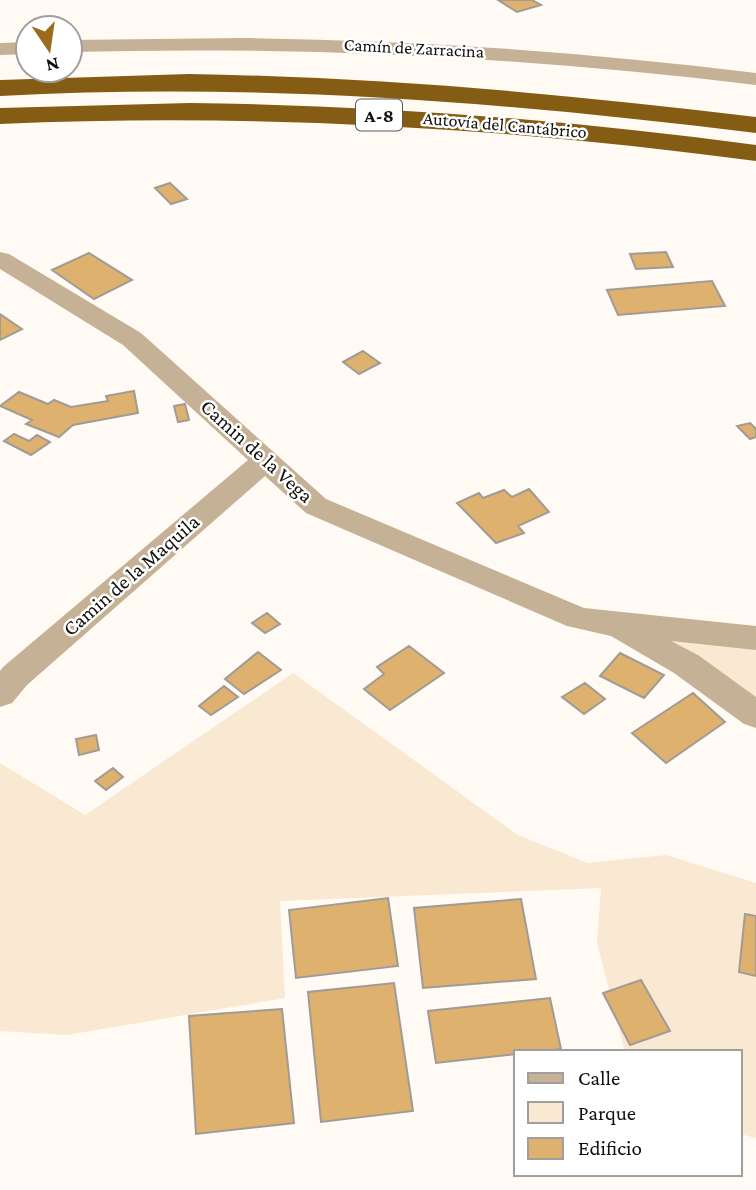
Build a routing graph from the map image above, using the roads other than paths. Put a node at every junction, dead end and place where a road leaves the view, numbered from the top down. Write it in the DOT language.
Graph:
graph roads {
  1 [pos="84,46"];
  2 [pos="756,79"];
  3 [pos="0,88"];
  4 [pos="0,116"];
  5 [pos="756,125"];
  6 [pos="0,126"];
  7 [pos="666,140"];
  8 [pos="756,153"];
  9 [pos="0,259"];
  10 [pos="265,460"];
  11 [pos="618,628"];
  12 [pos="756,638"];
  13 [pos="0,694"];
  14 [pos="756,715"];
  1 -- 2 [label="street, Camín de Zarracina"];
  3 -- 5 [label="highway, Autovía del Cantábrico / A-8"];
  4 -- 7 [label="highway, Autovía del Cantábrico / A-8"];
  6 -- 7 [label="highway"];
  7 -- 8 [label="highway, Autovía del Cantábrico / A-8"];
  9 -- 10 [label="street, Camin de la Vega"];
  10 -- 11 [label="street, Camin de la Vega"];
  10 -- 13 [label="street, Camin de la Maquila"];
  11 -- 12 [label="street, Camin de la Vega"];
  11 -- 14 [label="street, Camin de la Vega"];
}
